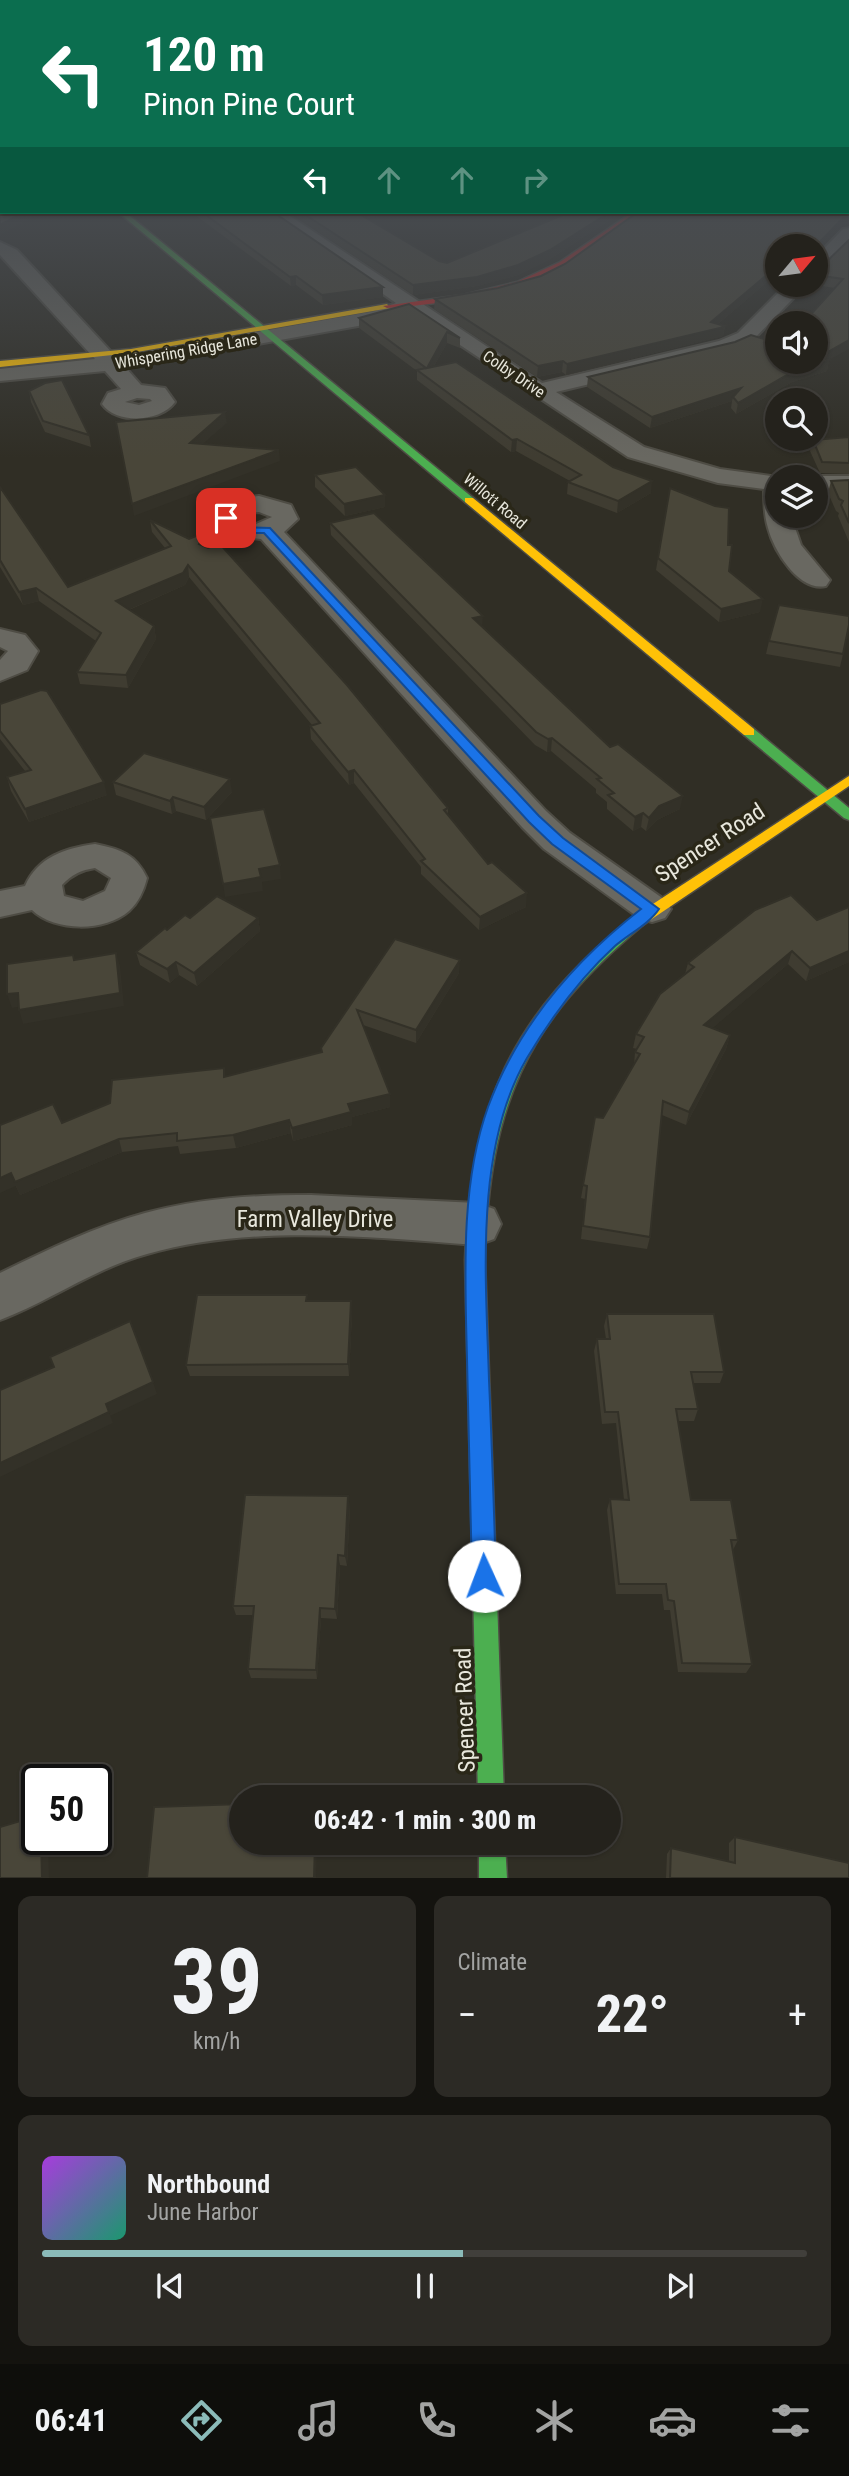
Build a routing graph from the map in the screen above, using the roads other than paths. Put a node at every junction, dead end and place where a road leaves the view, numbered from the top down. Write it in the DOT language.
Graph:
graph roads {
  1 [pos="37,283"];
  2 [pos="206,283"];
  3 [pos="379,283"];
  4 [pos="515,283"];
  5 [pos="784,298"];
  6 [pos="411,304"];
  7 [pos="265,332"];
  8 [pos="107,359"];
  9 [pos="0,364"];
  10 [pos="0,375"];
  11 [pos="538,390"];
  12 [pos="135,391"];
  13 [pos="765,482"];
  14 [pos="828,483"];
  15 [pos="849,483"];
  16 [pos="780,528"];
  17 [pos="267,530"];
  18 [pos="816,580"];
  19 [pos="0,638"];
  20 [pos="0,672"];
  21 [pos="849,780"];
  22 [pos="825,795"];
  23 [pos="849,815"];
  24 [pos="42,895"];
  25 [pos="0,904"];
  26 [pos="652,909"];
  27 [pos="477,1224"];
  28 [pos="0,1297"];
  29 [pos="491,1785"];
  30 [pos="492,1855"];
  31 [pos="493,1878"];
  1 -- 8 [label="street"];
  2 -- 7 [label="main road, Willott Road"];
  3 -- 6 [label="street, Colby Drive"];
  4 -- 6 [label="main road, Whispering Ridge Lane"];
  5 -- 11 [label="street"];
  6 -- 7 [label="street, Whispering Ridge Lane"];
  6 -- 11 [label="street, Colby Drive"];
  7 -- 8 [label="street, Whispering Ridge Lane"];
  7 -- 22 [label="main road, Willott Road"];
  8 -- 9 [label="main road, Whispering Ridge Lane"];
  8 -- 10 [label="street, Whispering Ridge Lane"];
  8 -- 12 [label="street"];
  11 -- 13 [label="street, Colby Drive"];
  14 -- 15 [label="street"];
  16 -- 18 [label="street"];
  17 -- 26 [label="street"];
  19 -- 20 [label="street"];
  21 -- 22 [label="main road, Spencer Road"];
  22 -- 23 [label="main road, Willott Road"];
  22 -- 26 [label="main road, Spencer Road"];
  24 -- 25 [label="street"];
  26 -- 27 [label="main road, Spencer Road"];
  27 -- 28 [label="street, Farm Valley Drive"];
  27 -- 29 [label="main road, Spencer Road"];
  30 -- 31 [label="main road"];
}
